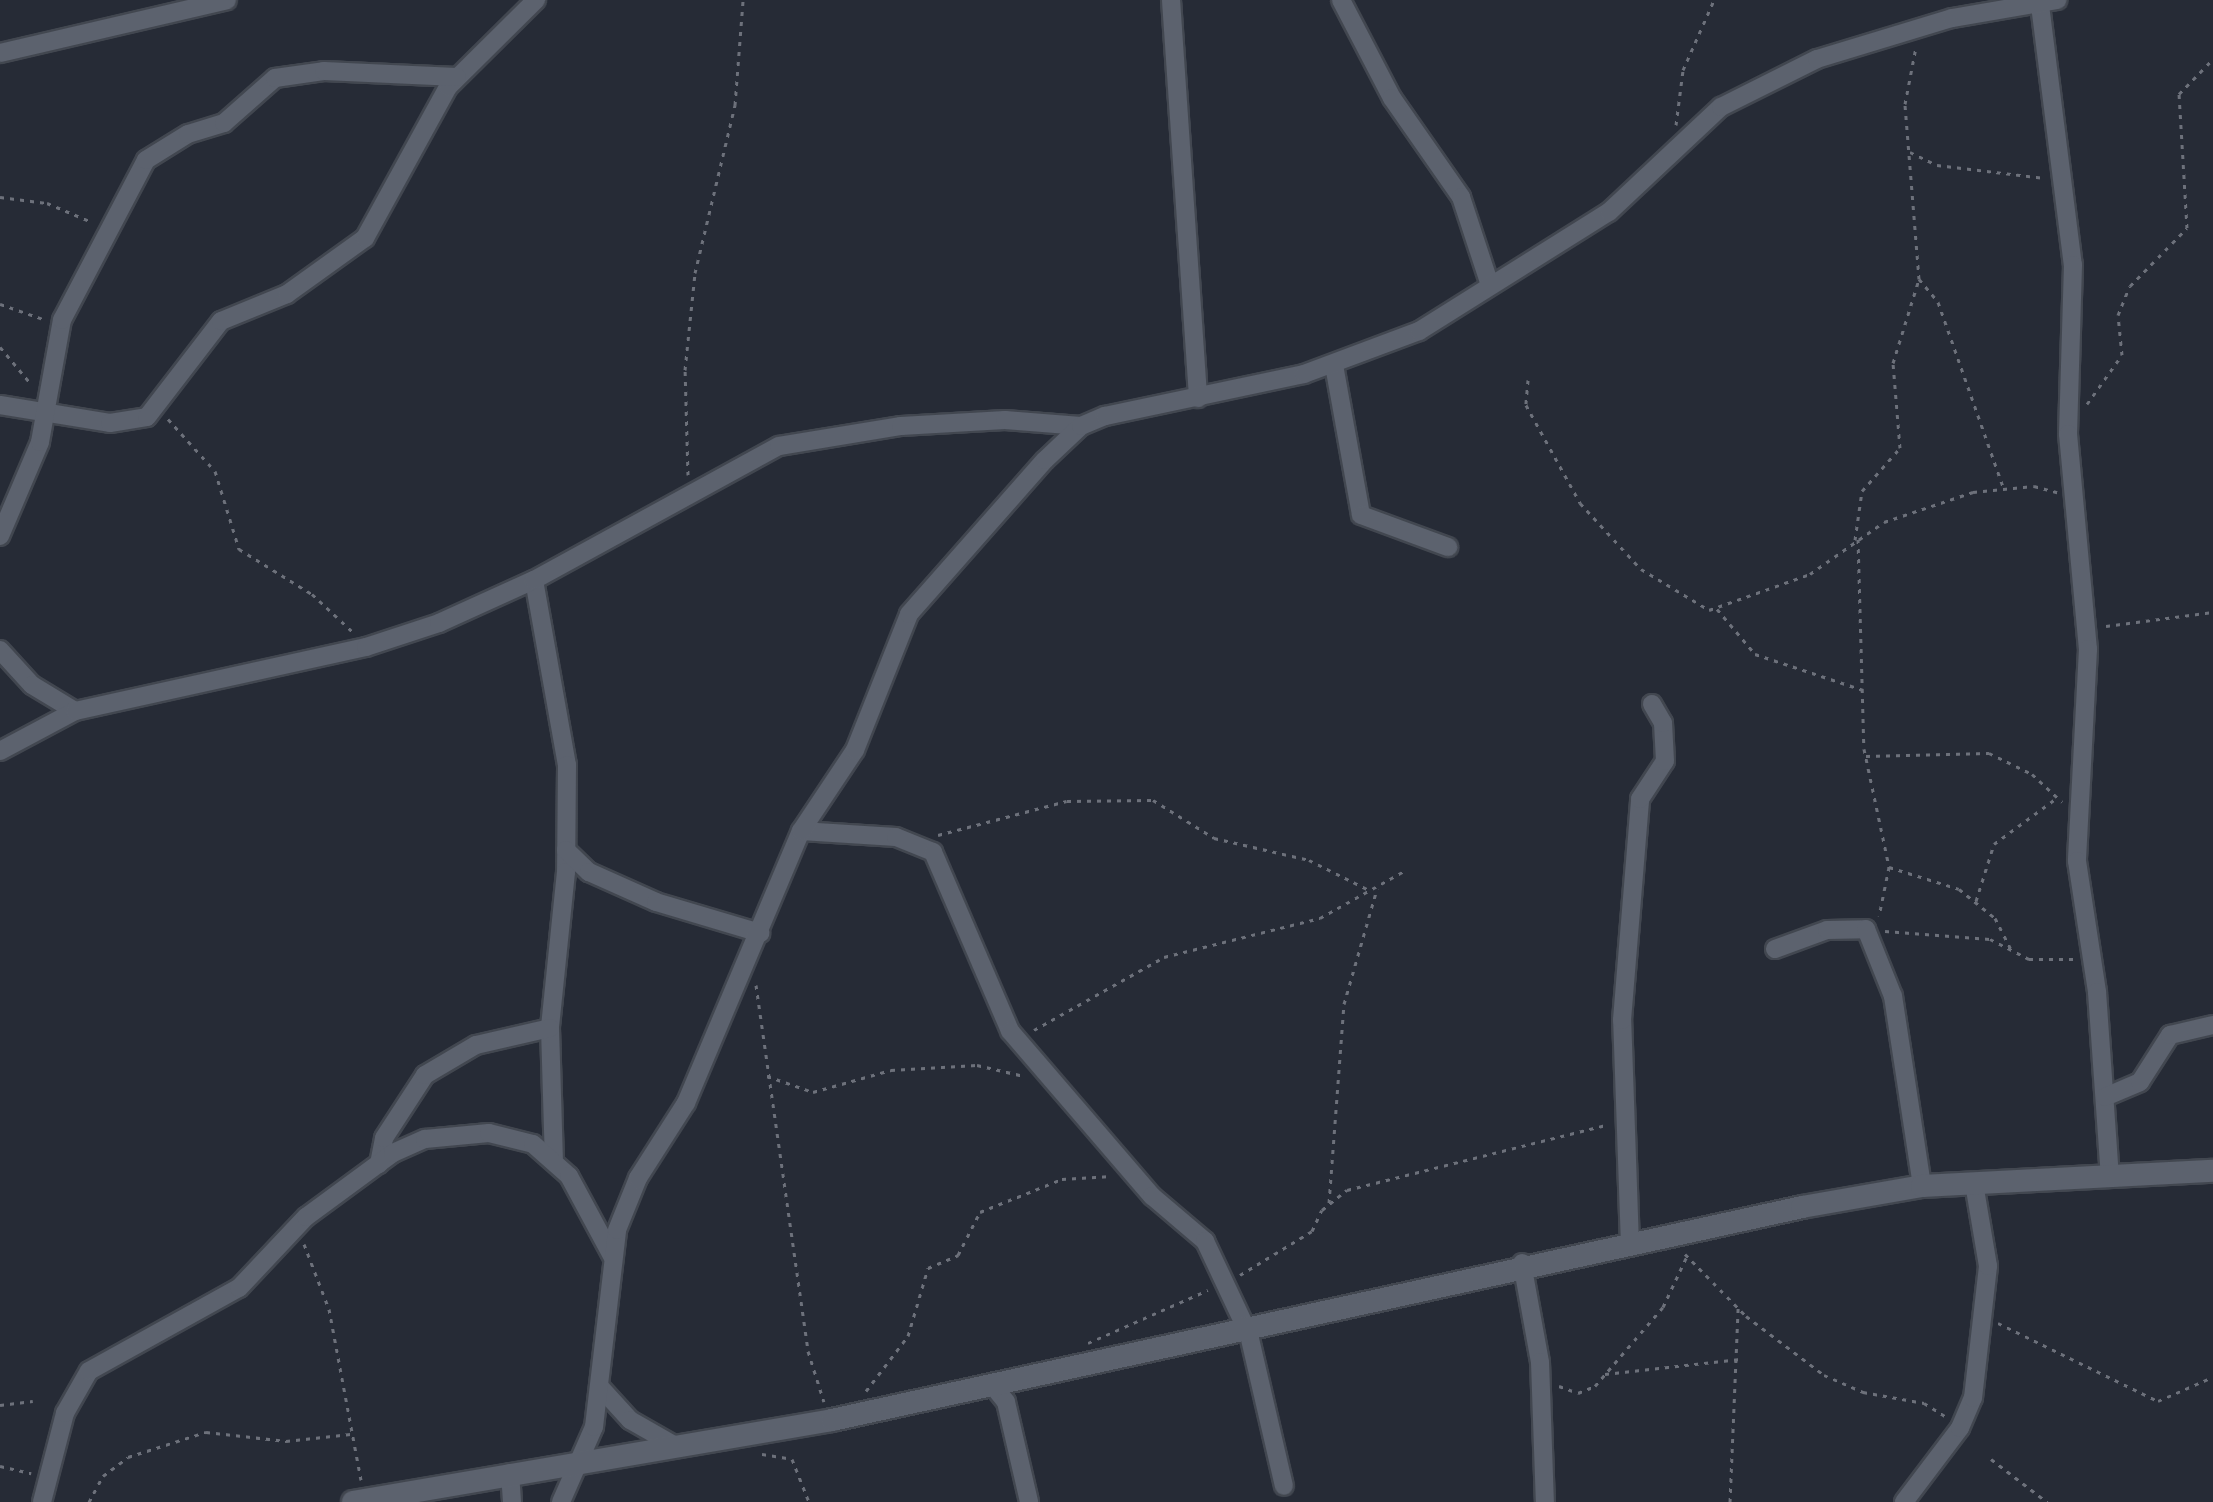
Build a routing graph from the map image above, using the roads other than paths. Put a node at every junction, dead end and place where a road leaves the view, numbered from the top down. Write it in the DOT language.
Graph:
graph roads {
  1 [pos="227,0"];
  2 [pos="536,0"];
  3 [pos="1171,0"];
  4 [pos="1341,0"];
  5 [pos="2048,2"];
  6 [pos="0,53"];
  7 [pos="457,77"];
  8 [pos="1490,285"];
  9 [pos="1334,365"];
  10 [pos="1198,398"];
  11 [pos="0,405"];
  12 [pos="45,406"];
  13 [pos="1081,426"];
  14 [pos="0,536"];
  15 [pos="1448,547"];
  16 [pos="534,580"];
  17 [pos="0,650"];
  18 [pos="1652,704"];
  19 [pos="75,711"];
  20 [pos="0,751"];
  21 [pos="801,831"];
  22 [pos="566,850"];
  23 [pos="760,933"];
  24 [pos="1775,949"];
  25 [pos="2213,1025"];
  26 [pos="550,1028"];
  27 [pos="2105,1097"];
  28 [pos="554,1159"];
  29 [pos="379,1164"];
  30 [pos="2213,1171"];
  31 [pos="2110,1176"];
  32 [pos="1974,1183"];
  33 [pos="1922,1186"];
  34 [pos="1630,1245"];
  35 [pos="612,1256"];
  36 [pos="1522,1263"];
  37 [pos="1246,1326"];
  38 [pos="600,1387"];
  39 [pos="994,1387"];
  40 [pos="679,1448"];
  41 [pos="584,1460"];
  42 [pos="510,1473"];
  43 [pos="1284,1486"];
  44 [pos="361,1500"];
  45 [pos="42,1502"];
  46 [pos="512,1502"];
  47 [pos="561,1502"];
  48 [pos="1029,1502"];
  49 [pos="1545,1502"];
  50 [pos="1904,1502"];
  1 -- 6 [label="street"];
  2 -- 7 [label="street"];
  3 -- 10 [label="street"];
  4 -- 8 [label="street"];
  5 -- 8 [label="street"];
  5 -- 27 [label="street"];
  7 -- 12 [label="street"];
  7 -- 12 [label="street"];
  8 -- 9 [label="street"];
  9 -- 10 [label="street"];
  9 -- 15 [label="street"];
  10 -- 13 [label="street"];
  11 -- 12 [label="street"];
  12 -- 14 [label="street"];
  13 -- 16 [label="street"];
  13 -- 21 [label="street"];
  16 -- 19 [label="street"];
  16 -- 22 [label="street"];
  17 -- 19 [label="street"];
  18 -- 34 [label="street"];
  19 -- 20 [label="street"];
  21 -- 23 [label="street"];
  21 -- 37 [label="street"];
  22 -- 23 [label="street"];
  22 -- 26 [label="street"];
  23 -- 35 [label="street"];
  24 -- 33 [label="street"];
  25 -- 27 [label="street"];
  26 -- 28 [label="street"];
  26 -- 29 [label="street"];
  27 -- 31 [label="street"];
  28 -- 29 [label="street"];
  28 -- 35 [label="street"];
  29 -- 45 [label="street"];
  30 -- 31 [label="street"];
  31 -- 32 [label="street"];
  32 -- 33 [label="street"];
  32 -- 50 [label="street"];
  33 -- 34 [label="street"];
  34 -- 36 [label="street"];
  35 -- 38 [label="street"];
  36 -- 37 [label="street"];
  36 -- 49 [label="street"];
  37 -- 39 [label="street"];
  37 -- 43 [label="street"];
  38 -- 40 [label="street"];
  38 -- 41 [label="street"];
  39 -- 40 [label="street"];
  39 -- 48 [label="street"];
  40 -- 41 [label="street"];
  41 -- 42 [label="street"];
  41 -- 47 [label="street"];
  42 -- 44 [label="street"];
  42 -- 46 [label="street"];
}
